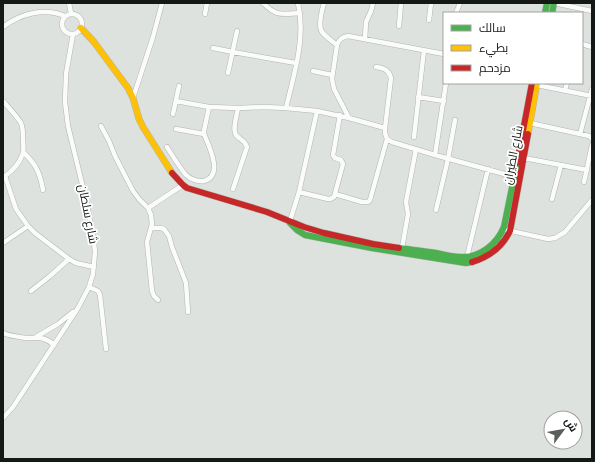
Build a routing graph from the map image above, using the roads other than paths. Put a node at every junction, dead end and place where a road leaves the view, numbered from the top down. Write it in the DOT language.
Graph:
graph roads {
  1 [pos="69,3"];
  2 [pos="162,3"];
  3 [pos="207,3"];
  4 [pos="263,3"];
  5 [pos="298,3"];
  6 [pos="324,3"];
  7 [pos="373,3"];
  8 [pos="401,3"];
  9 [pos="431,3"];
  10 [pos="554,3"];
  11 [pos="592,11"];
  12 [pos="71,13"];
  13 [pos="300,13"];
  14 [pos="205,14"];
  15 [pos="65,16"];
  16 [pos="429,20"];
  17 [pos="399,26"];
  18 [pos="3,27"];
  19 [pos="81,28"];
  20 [pos="237,31"];
  21 [pos="73,34"];
  22 [pos="365,39"];
  23 [pos="337,45"];
  24 [pos="213,48"];
  25 [pos="424,50"];
  26 [pos="233,52"];
  27 [pos="443,54"];
  28 [pos="296,63"];
  29 [pos="376,67"];
  30 [pos="313,71"];
  31 [pos="228,74"];
  32 [pos="332,75"];
  33 [pos="446,84"];
  34 [pos="535,84"];
  35 [pos="567,84"];
  36 [pos="178,86"];
  37 [pos="592,88"];
  38 [pos="565,90"];
  39 [pos="591,96"];
  40 [pos="418,97"];
  41 [pos="133,98"];
  42 [pos="176,100"];
  43 [pos="444,100"];
  44 [pos="3,101"];
  45 [pos="209,107"];
  46 [pos="238,108"];
  47 [pos="286,108"];
  48 [pos="317,111"];
  49 [pos="173,114"];
  50 [pos="340,115"];
  51 [pos="349,118"];
  52 [pos="455,120"];
  53 [pos="530,123"];
  54 [pos="101,126"];
  55 [pos="385,128"];
  56 [pos="176,129"];
  57 [pos="204,134"];
  58 [pos="580,134"];
  59 [pos="414,136"];
  60 [pos="387,139"];
  61 [pos="592,139"];
  62 [pos="592,145"];
  63 [pos="167,147"];
  64 [pos="416,149"];
  65 [pos="23,152"];
  66 [pos="435,155"];
  67 [pos="524,158"];
  68 [pos="448,159"];
  69 [pos="561,165"];
  70 [pos="488,169"];
  71 [pos="587,170"];
  72 [pos="515,175"];
  73 [pos="4,177"];
  74 [pos="584,182"];
  75 [pos="183,185"];
  76 [pos="233,189"];
  77 [pos="43,190"];
  78 [pos="299,192"];
  79 [pos="335,194"];
  80 [pos="552,198"];
  81 [pos="592,200"];
  82 [pos="148,208"];
  83 [pos="436,210"];
  84 [pos="290,221"];
  85 [pos="28,226"];
  86 [pos="151,228"];
  87 [pos="503,230"];
  88 [pos="510,231"];
  89 [pos="3,243"];
  90 [pos="373,246"];
  91 [pos="402,248"];
  92 [pos="467,257"];
  93 [pos="68,259"];
  94 [pos="94,267"];
  95 [pos="89,287"];
  96 [pos="31,291"];
  97 [pos="158,300"];
  98 [pos="78,308"];
  99 [pos="188,312"];
  100 [pos="3,333"];
  101 [pos="34,338"];
  102 [pos="54,345"];
  103 [pos="106,349"];
  104 [pos="3,418"];
  1 -- 12 [label="street"];
  2 -- 41 [label="street"];
  3 -- 14 [label="street"];
  4 -- 13 [label="street"];
  5 -- 13 [label="street"];
  6 -- 23 [label="street"];
  7 -- 22 [label="street"];
  8 -- 17 [label="street"];
  9 -- 16 [label="street"];
  10 -- 11 [label="street"];
  12 -- 15 [label="street"];
  12 -- 19 [label="street"];
  13 -- 28 [label="street"];
  15 -- 18 [label="street"];
  15 -- 21 [label="street"];
  19 -- 21 [label="street"];
  19 -- 41 [label="street"];
  20 -- 26 [label="street"];
  21 -- 94 [label="street, شارع سلطان"];
  22 -- 23 [label="street"];
  22 -- 25 [label="street"];
  23 -- 32 [label="street"];
  24 -- 26 [label="street"];
  25 -- 27 [label="street"];
  25 -- 40 [label="street"];
  26 -- 28 [label="street"];
  26 -- 31 [label="street"];
  28 -- 47 [label="street"];
  29 -- 55 [label="street"];
  30 -- 32 [label="street"];
  32 -- 51 [label="street"];
  33 -- 43 [label="street"];
  34 -- 38 [label="street"];
  34 -- 53 [label="street, شارع الطيران"];
  34 -- 72 [label="street, شارع الطيران"];
  35 -- 38 [label="street"];
  36 -- 42 [label="street"];
  37 -- 39 [label="street"];
  38 -- 39 [label="street"];
  39 -- 58 [label="street"];
  40 -- 43 [label="street"];
  40 -- 59 [label="street"];
  41 -- 75 [label="street"];
  42 -- 45 [label="street"];
  42 -- 49 [label="street"];
  43 -- 66 [label="street"];
  44 -- 65 [label="street"];
  45 -- 46 [label="street"];
  45 -- 57 [label="street"];
  46 -- 47 [label="street"];
  46 -- 76 [label="street"];
  47 -- 48 [label="street"];
  48 -- 50 [label="street"];
  48 -- 78 [label="street"];
  50 -- 51 [label="street"];
  50 -- 79 [label="street"];
  51 -- 55 [label="street"];
  52 -- 68 [label="street"];
  53 -- 58 [label="street"];
  53 -- 67 [label="street, شارع الطيران"];
  54 -- 82 [label="street"];
  55 -- 60 [label="street"];
  56 -- 57 [label="street"];
  57 -- 63 [label="street"];
  58 -- 61 [label="street"];
  60 -- 64 [label="street"];
  60 -- 79 [label="street"];
  62 -- 71 [label="street"];
  64 -- 66 [label="street"];
  64 -- 91 [label="street"];
  65 -- 73 [label="street"];
  65 -- 77 [label="street"];
  66 -- 68 [label="street"];
  67 -- 69 [label="street"];
  67 -- 88 [label="street, شارع الطيران"];
  68 -- 70 [label="street"];
  68 -- 83 [label="street"];
  69 -- 71 [label="street"];
  69 -- 80 [label="street"];
  70 -- 72 [label="street"];
  70 -- 92 [label="street"];
  71 -- 74 [label="street"];
  72 -- 87 [label="street, شارع الطيران"];
  73 -- 85 [label="street"];
  75 -- 82 [label="street"];
  75 -- 84 [label="street"];
  78 -- 79 [label="street"];
  78 -- 84 [label="street"];
  81 -- 88 [label="street"];
  82 -- 86 [label="street"];
  84 -- 90 [label="street"];
  85 -- 89 [label="street"];
  85 -- 93 [label="street"];
  86 -- 97 [label="street"];
  86 -- 99 [label="street"];
  87 -- 88 [label="street"];
  87 -- 92 [label="street"];
  88 -- 90 [label="street"];
  90 -- 91 [label="street"];
  91 -- 92 [label="street"];
  93 -- 94 [label="street"];
  93 -- 96 [label="street"];
  94 -- 95 [label="street, شارع سلطان"];
  95 -- 98 [label="street, شارع سلطان"];
  95 -- 103 [label="street"];
  98 -- 101 [label="street"];
  98 -- 102 [label="street, شارع سلطان"];
  100 -- 101 [label="street"];
  101 -- 102 [label="street"];
  102 -- 104 [label="street, شارع سلطان"];
}
